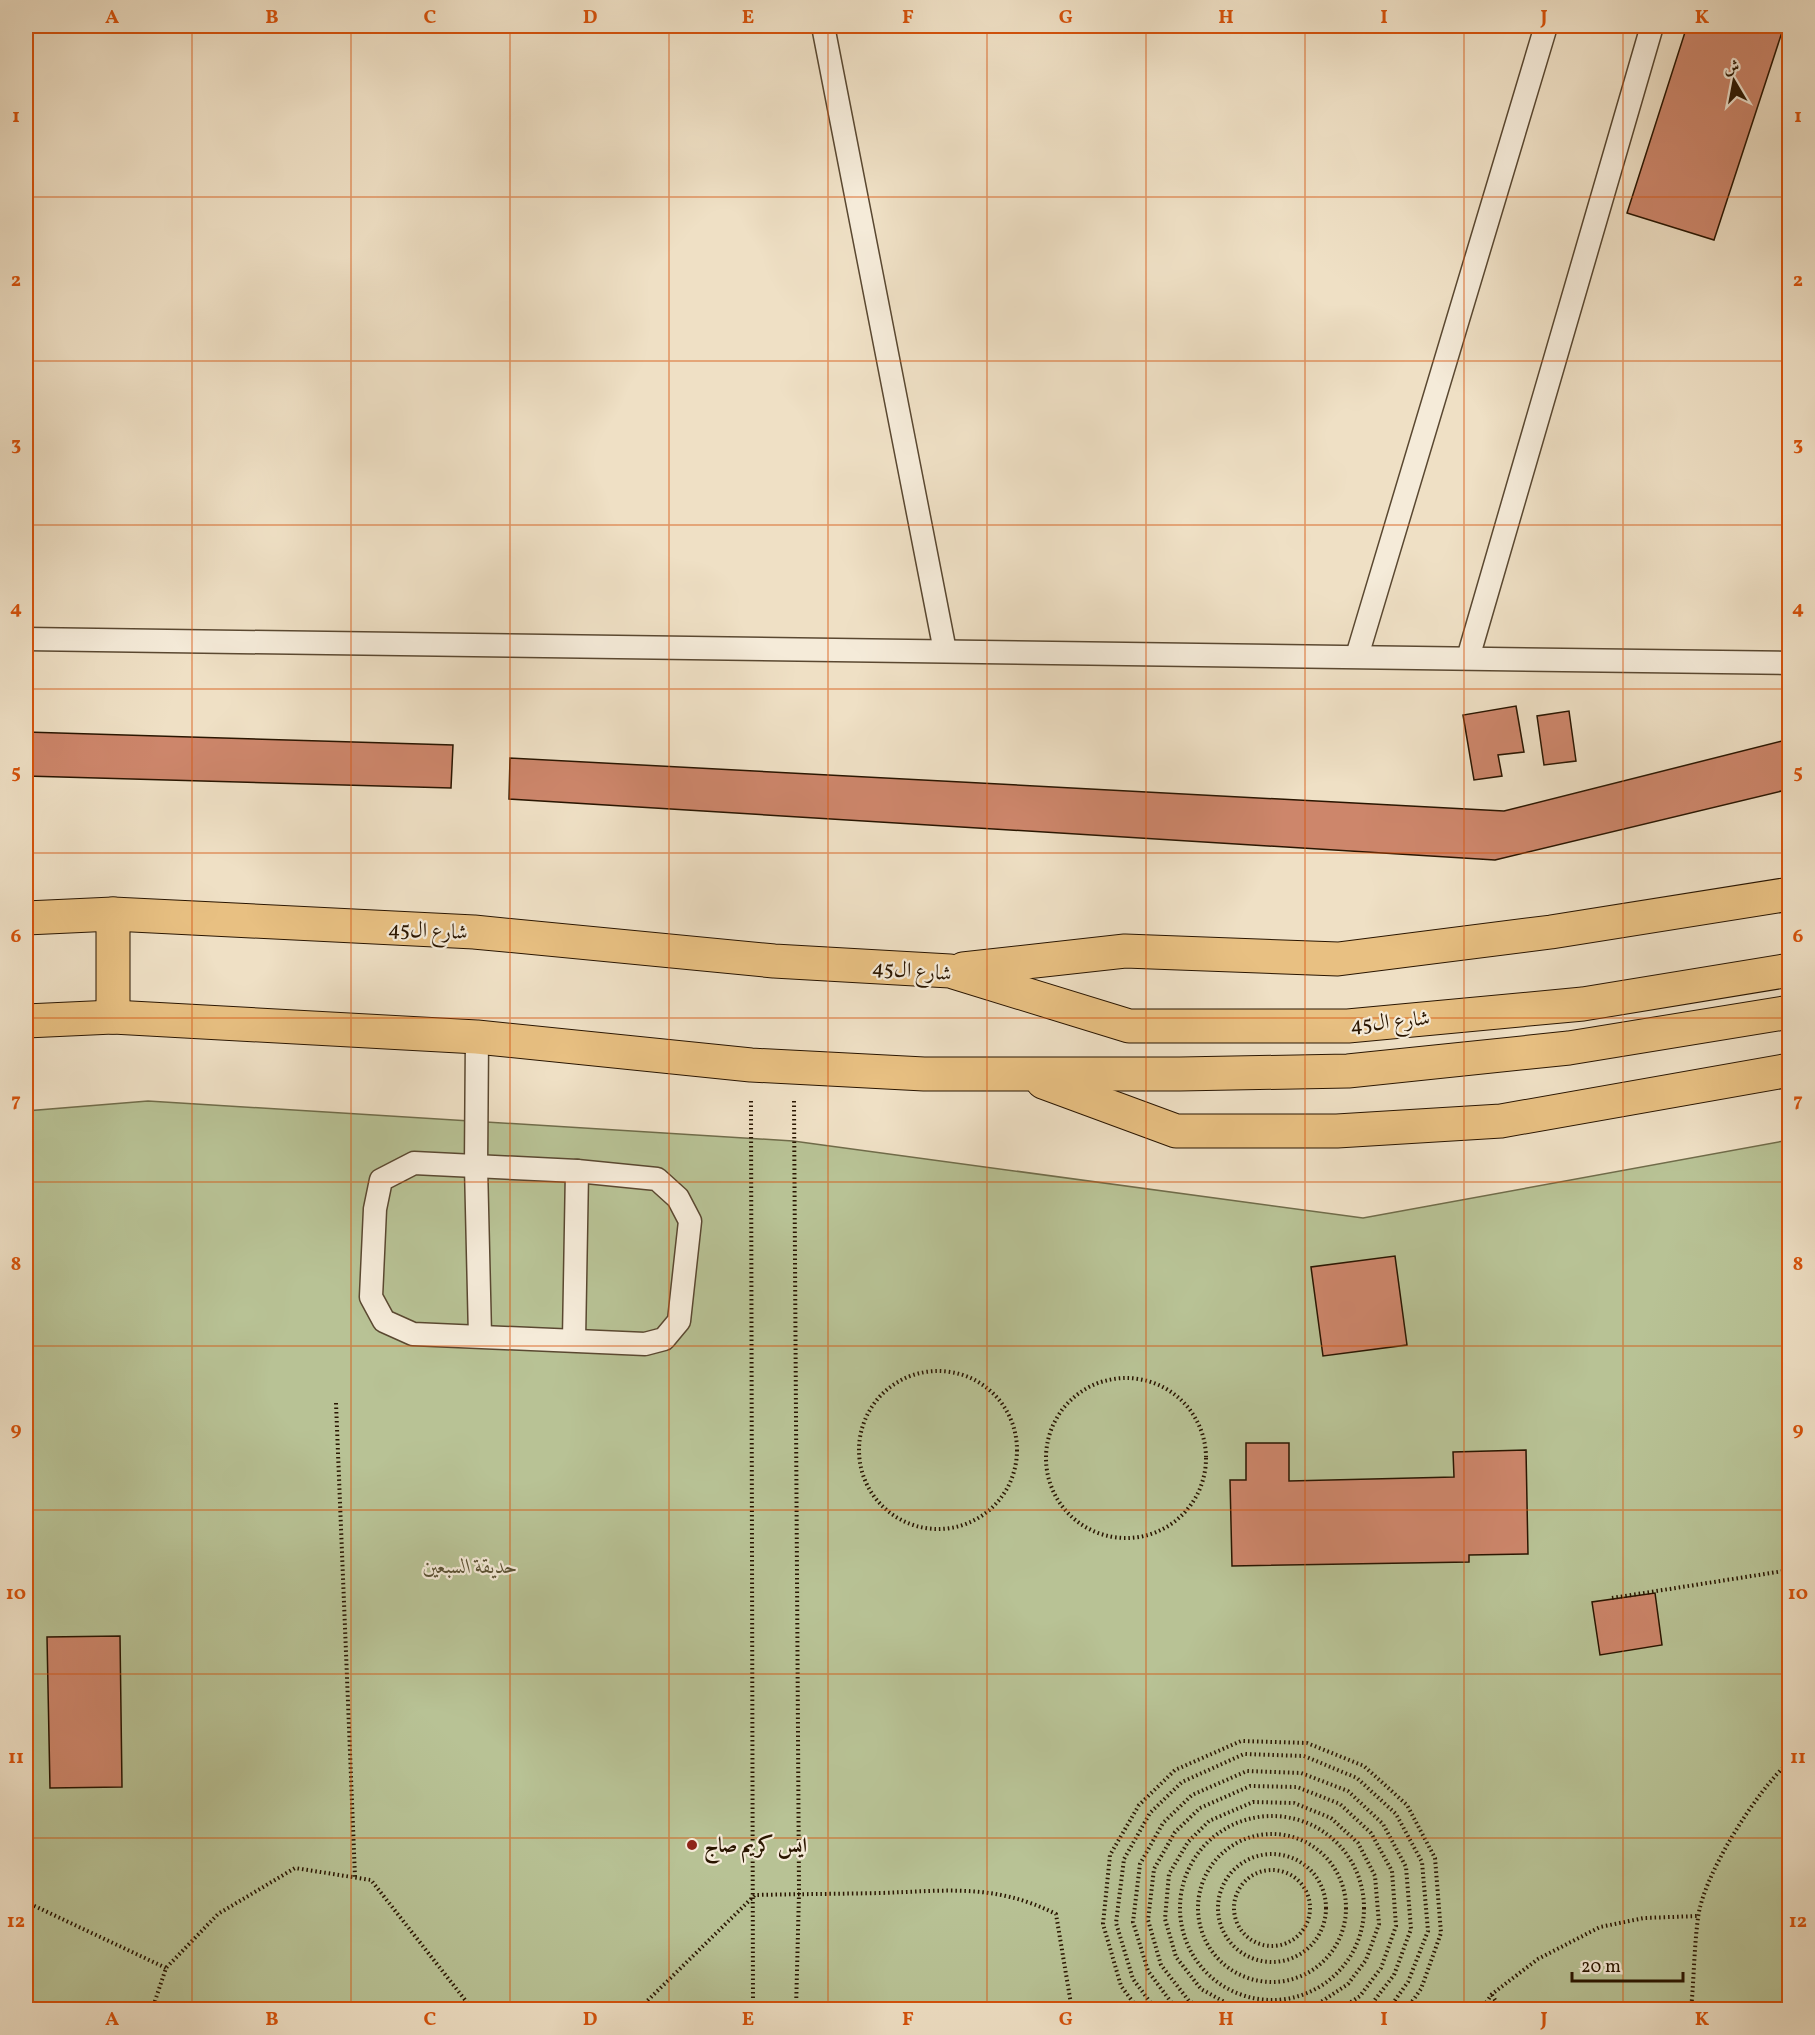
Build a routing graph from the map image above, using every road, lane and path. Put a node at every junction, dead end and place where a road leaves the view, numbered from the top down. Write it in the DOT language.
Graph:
graph roads {
  1 [pos="823,26"];
  2 [pos="1546,26"];
  3 [pos="1652,26"];
  4 [pos="26,639"];
  5 [pos="945,651"];
  6 [pos="1357,657"];
  7 [pos="1468,658"];
  8 [pos="1790,663"];
  9 [pos="1790,894"];
  10 [pos="113,914"];
  11 [pos="26,918"];
  12 [pos="1790,970"];
  13 [pos="950,971"];
  14 [pos="1790,1012"];
  15 [pos="113,1017"];
  16 [pos="26,1021"];
  17 [pos="477,1037"];
  18 [pos="751,1065"];
  19 [pos="795,1066"];
  20 [pos="1790,1070"];
  21 [pos="1021,1075"];
  22 [pos="476,1166"];
  23 [pos="577,1171"];
  24 [pos="480,1336"];
  25 [pos="574,1340"];
  26 [pos="336,1403"];
  27 [pos="863,1421"];
  28 [pos="1050,1428"];
  29 [pos="1790,1570"];
  30 [pos="1612,1598"];
  31 [pos="1790,1761"];
  32 [pos="355,1877"];
  33 [pos="1184,1879"];
  34 [pos="1201,1884"];
  35 [pos="1220,1890"];
  36 [pos="799,1893"];
  37 [pos="755,1895"];
  38 [pos="1236,1895"];
  39 [pos="26,1902"];
  40 [pos="1698,1916"];
  41 [pos="166,1968"];
  42 [pos="1492,1995"];
  43 [pos="152,2010"];
  44 [pos="473,2010"];
  45 [pos="638,2010"];
  46 [pos="753,2010"];
  47 [pos="796,2010"];
  48 [pos="1072,2010"];
  49 [pos="1139,2010"];
  50 [pos="1156,2010"];
  51 [pos="1177,2010"];
  52 [pos="1204,2010"];
  53 [pos="1239,2010"];
  54 [pos="1310,2010"];
  55 [pos="1339,2010"];
  56 [pos="1367,2010"];
  57 [pos="1388,2010"];
  58 [pos="1406,2010"];
  59 [pos="1481,2010"];
  60 [pos="1501,2010"];
  61 [pos="1691,2010"];
  1 -- 5 [label="lane"];
  2 -- 6 [label="lane"];
  3 -- 7 [label="lane"];
  4 -- 5 [label="lane"];
  5 -- 6 [label="lane"];
  6 -- 7 [label="lane"];
  7 -- 8 [label="lane"];
  9 -- 13 [label="main road"];
  10 -- 11 [label="main road, شارع ال45"];
  10 -- 13 [label="main road, شارع ال45"];
  10 -- 15 [label="main road"];
  12 -- 13 [label="main road, شارع ال45"];
  14 -- 21 [label="main road"];
  15 -- 16 [label="main road"];
  15 -- 17 [label="main road"];
  17 -- 18 [label="main road"];
  17 -- 22 [label="lane"];
  18 -- 19 [label="main road"];
  18 -- 37 [label="path"];
  19 -- 21 [label="main road"];
  19 -- 36 [label="path"];
  20 -- 21 [label="main road"];
  22 -- 23 [label="lane"];
  22 -- 24 [label="lane"];
  22 -- 24 [label="lane"];
  23 -- 25 [label="lane"];
  23 -- 25 [label="lane"];
  24 -- 25 [label="lane"];
  26 -- 32 [label="path"];
  27 -- 27 [label="path"];
  28 -- 28 [label="path"];
  29 -- 30 [label="path"];
  31 -- 40 [label="path"];
  32 -- 41 [label="path"];
  32 -- 44 [label="path"];
  33 -- 33 [label="path"];
  34 -- 34 [label="path"];
  35 -- 35 [label="path"];
  36 -- 37 [label="path"];
  36 -- 47 [label="path"];
  36 -- 48 [label="path"];
  37 -- 45 [label="path"];
  37 -- 46 [label="path"];
  38 -- 38 [label="path"];
  39 -- 41 [label="path"];
  40 -- 42 [label="path"];
  40 -- 61 [label="path"];
  41 -- 43 [label="path"];
  42 -- 59 [label="path"];
  42 -- 60 [label="path"];
  49 -- 58 [label="path"];
  50 -- 57 [label="path"];
  51 -- 56 [label="path"];
  52 -- 55 [label="path"];
  53 -- 54 [label="path"];
}
